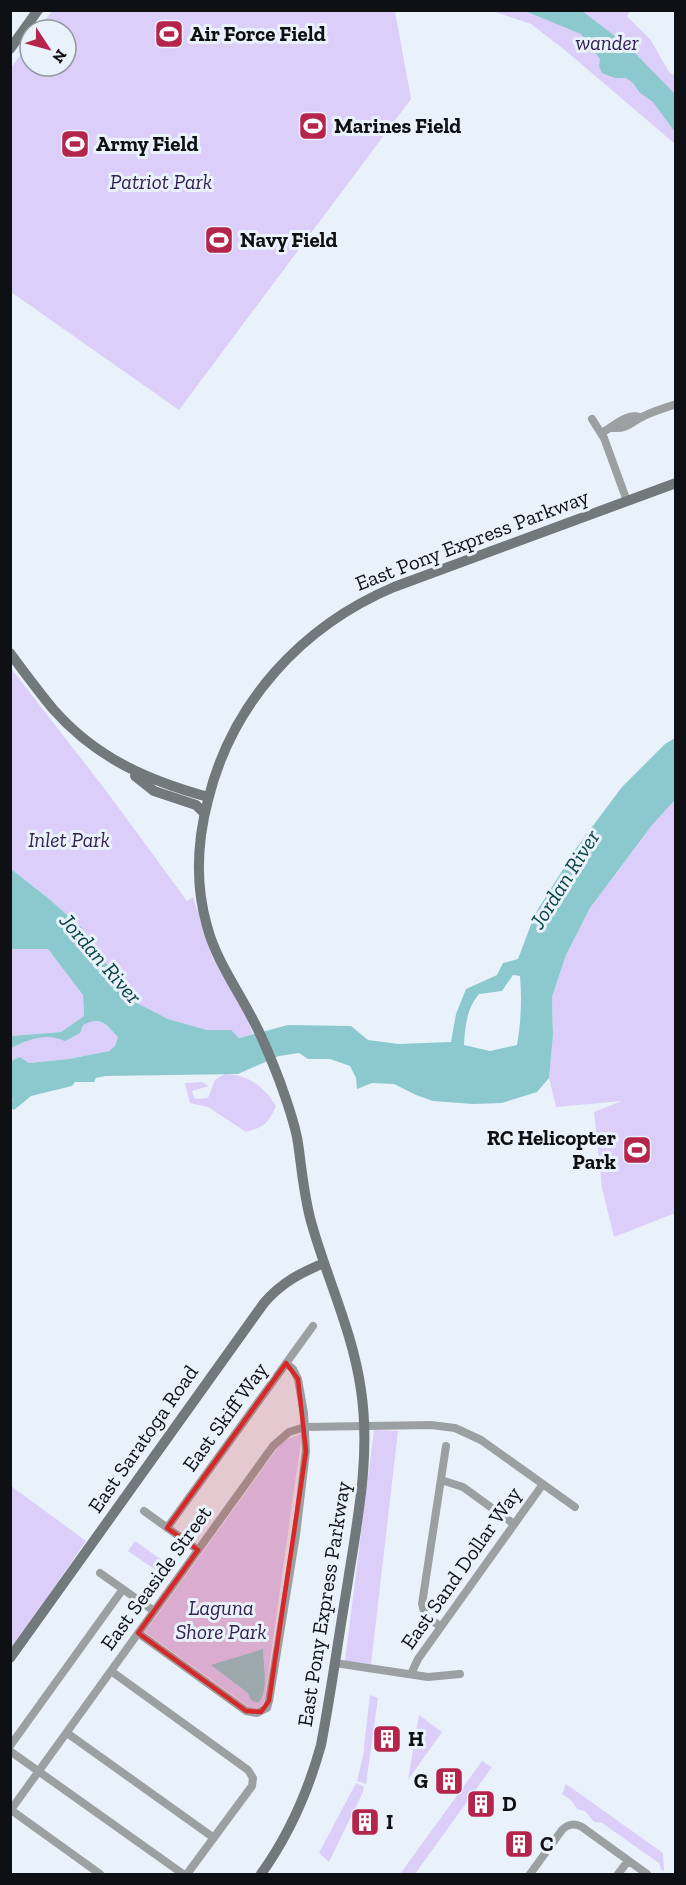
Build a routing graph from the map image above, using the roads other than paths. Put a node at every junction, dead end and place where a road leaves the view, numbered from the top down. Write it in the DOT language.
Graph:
graph roads {
  1 [pos="38,10"];
  2 [pos="10,49"];
  3 [pos="675,404"];
  4 [pos="592,419"];
  5 [pos="601,433"];
  6 [pos="675,483"];
  7 [pos="627,501"];
  8 [pos="10,653"];
  9 [pos="126,768"];
  10 [pos="208,797"];
  11 [pos="204,813"];
  12 [pos="303,1180"];
  13 [pos="324,1263"];
  14 [pos="313,1326"];
  15 [pos="347,1328"];
  16 [pos="286,1363"];
  17 [pos="305,1427"];
  18 [pos="365,1427"];
  19 [pos="446,1446"];
  20 [pos="441,1480"];
  21 [pos="543,1484"];
  22 [pos="575,1507"];
  23 [pos="144,1511"];
  24 [pos="514,1524"];
  25 [pos="167,1528"];
  26 [pos="198,1550"];
  27 [pos="100,1573"];
  28 [pos="123,1589"];
  29 [pos="154,1611"];
  30 [pos="441,1627"];
  31 [pos="138,1633"];
  32 [pos="10,1658"];
  33 [pos="335,1663"];
  34 [pos="111,1671"];
  35 [pos="411,1674"];
  36 [pos="460,1674"];
  37 [pos="67,1733"];
  38 [pos="10,1746"];
  39 [pos="10,1751"];
  40 [pos="39,1772"];
  41 [pos="11,1811"];
  42 [pos="214,1838"];
  43 [pos="628,1861"];
  44 [pos="100,1875"];
  45 [pos="185,1875"];
  46 [pos="261,1875"];
  47 [pos="530,1875"];
  48 [pos="618,1875"];
  49 [pos="647,1875"];
  1 -- 2 [label="main road"];
  3 -- 5 [label="street"];
  4 -- 5 [label="street"];
  5 -- 7 [label="street"];
  6 -- 7 [label="main road, East Pony Express Parkway"];
  7 -- 10 [label="main road, East Pony Express Parkway"];
  8 -- 9 [label="main road"];
  9 -- 10 [label="main road"];
  9 -- 11 [label="main road"];
  10 -- 11 [label="main road, East Pony Express Parkway"];
  11 -- 12 [label="main road, East Pony Express Parkway"];
  12 -- 13 [label="main road, East Pony Express Parkway"];
  12 -- 15 [label="main road, East Pony Express Parkway"];
  13 -- 15 [label="main road, East Pony Express Parkway"];
  13 -- 32 [label="main road, East Saratoga Road"];
  14 -- 16 [label="street, East Skiff Way"];
  15 -- 18 [label="main road, East Pony Express Parkway"];
  16 -- 17 [label="street"];
  16 -- 25 [label="street, East Skiff Way"];
  17 -- 18 [label="street, East Seaside Street"];
  17 -- 26 [label="street, East Seaside Street"];
  17 -- 31 [label="street"];
  18 -- 21 [label="street, East Seaside Street"];
  18 -- 33 [label="main road, East Pony Express Parkway"];
  19 -- 20 [label="street"];
  20 -- 24 [label="street"];
  20 -- 30 [label="street"];
  21 -- 22 [label="street, East Seaside Street"];
  21 -- 24 [label="street, East Sand Dollar Way"];
  23 -- 25 [label="street"];
  24 -- 30 [label="street, East Sand Dollar Way"];
  25 -- 26 [label="street"];
  26 -- 29 [label="street, East Seaside Street"];
  27 -- 28 [label="street"];
  28 -- 29 [label="street"];
  28 -- 38 [label="street"];
  29 -- 31 [label="street, East Seaside Street"];
  30 -- 35 [label="street, East Sand Dollar Way"];
  31 -- 34 [label="street, East Seaside Street"];
  33 -- 35 [label="street"];
  33 -- 46 [label="main road, East Pony Express Parkway"];
  34 -- 37 [label="street, East Seaside Street"];
  34 -- 42 [label="street"];
  35 -- 36 [label="street"];
  37 -- 40 [label="street, East Seaside Street"];
  37 -- 42 [label="street"];
  39 -- 40 [label="street"];
  40 -- 41 [label="street, East Seaside Street"];
  40 -- 45 [label="street"];
  41 -- 44 [label="street"];
  42 -- 45 [label="street"];
  43 -- 47 [label="street"];
  43 -- 48 [label="street"];
  43 -- 49 [label="street"];
}
